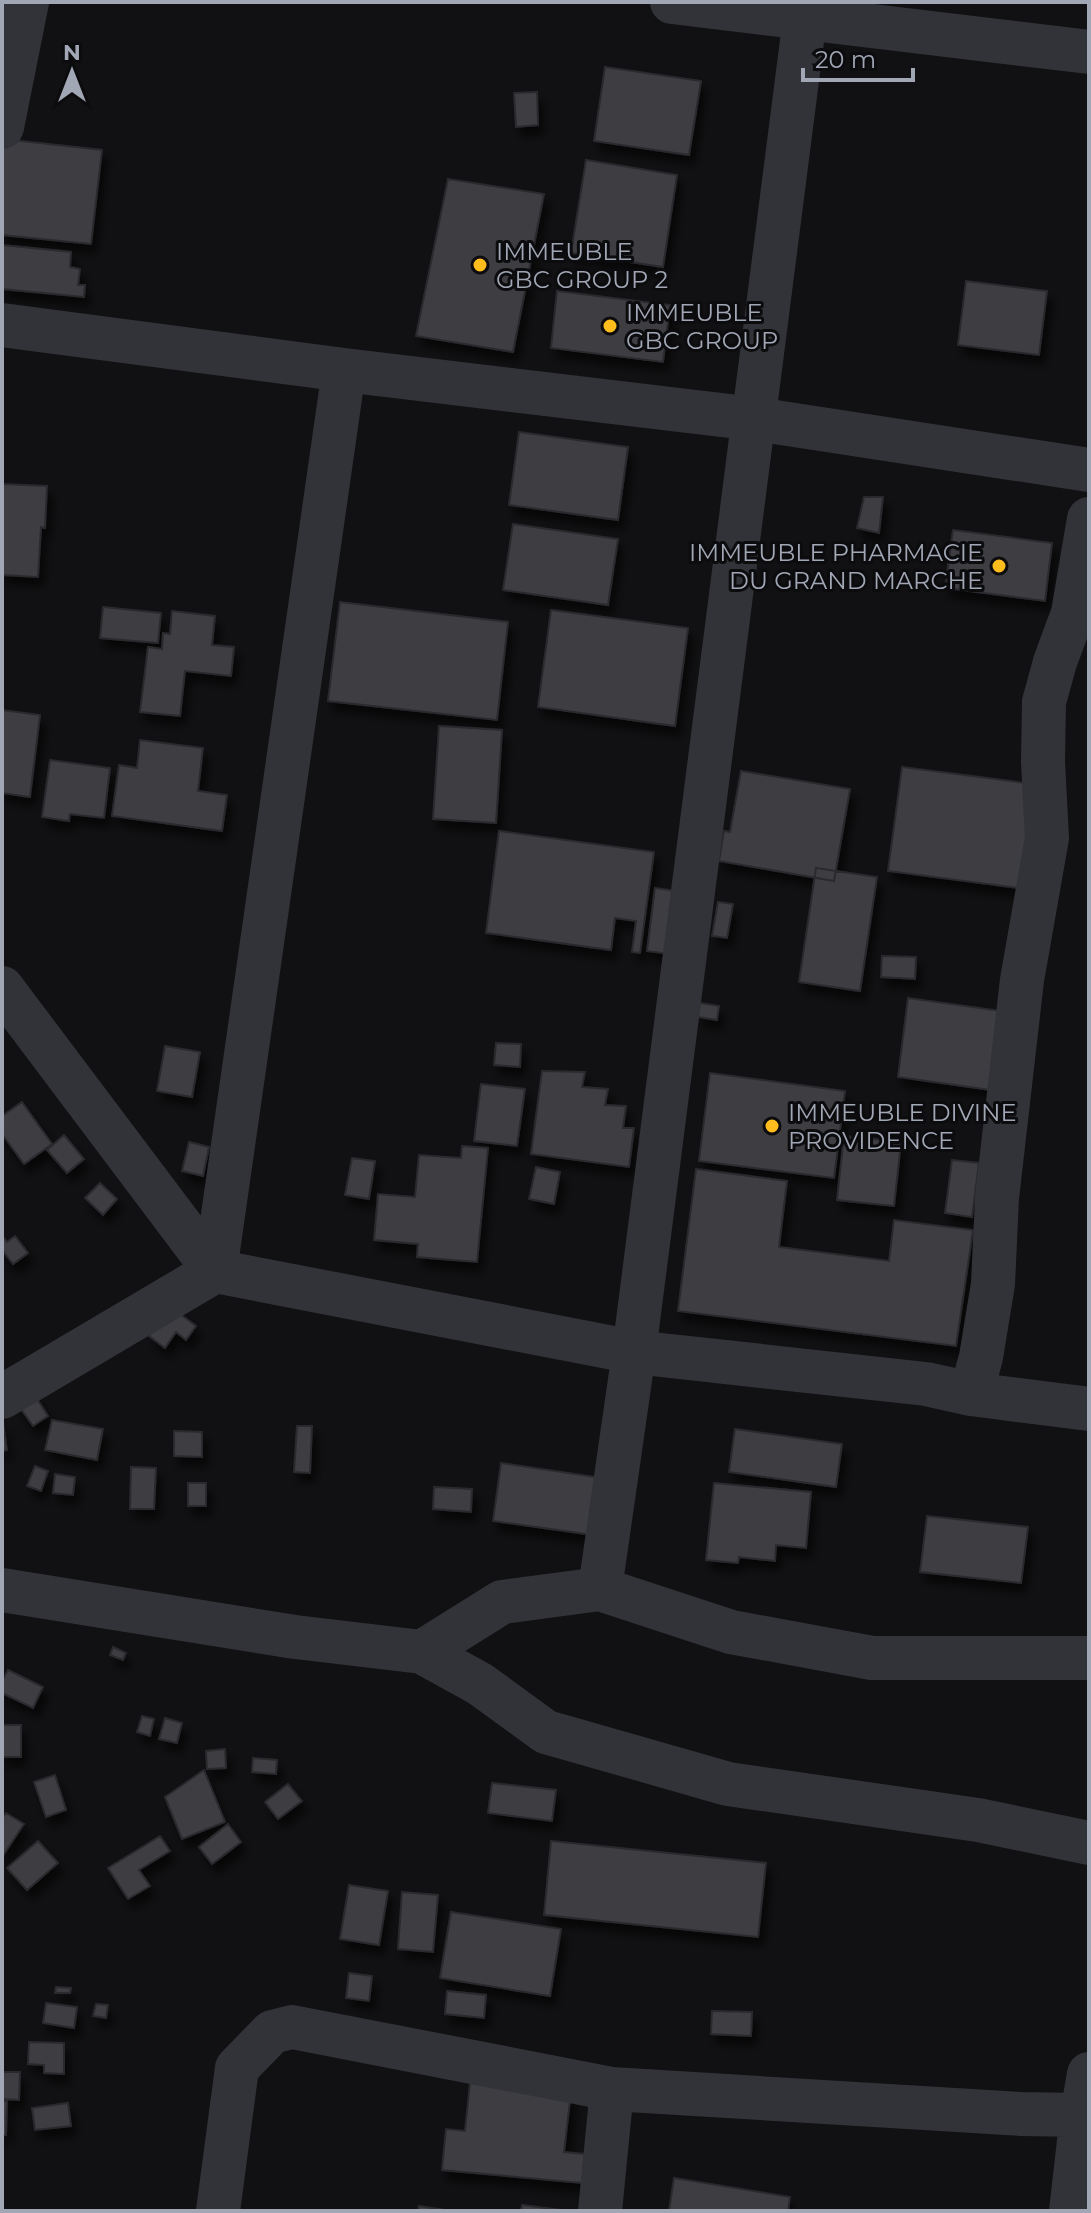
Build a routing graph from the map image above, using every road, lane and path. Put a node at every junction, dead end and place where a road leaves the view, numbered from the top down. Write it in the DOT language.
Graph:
graph roads {
  1 [pos="27,2"];
  2 [pos="672,2"];
  3 [pos="806,10"];
  4 [pos="1089,52"];
  5 [pos="2,127"];
  6 [pos="2,325"];
  7 [pos="344,370"];
  8 [pos="755,419"];
  9 [pos="1089,470"];
  10 [pos="1089,519"];
  11 [pos="2,988"];
  12 [pos="215,1271"];
  13 [pos="634,1352"];
  14 [pos="971,1394"];
  15 [pos="2,1397"];
  16 [pos="1089,1409"];
  17 [pos="600,1589"];
  18 [pos="2,1590"];
  19 [pos="422,1652"];
  20 [pos="1089,1658"];
  21 [pos="1089,1843"];
  22 [pos="612,2089"];
  23 [pos="1085,2095"];
  24 [pos="218,2211"];
  25 [pos="600,2211"];
  26 [pos="1071,2211"];
  1 -- 5 [label="street"];
  2 -- 3 [label="street"];
  3 -- 4 [label="street"];
  3 -- 8 [label="street"];
  6 -- 7 [label="street"];
  7 -- 8 [label="street"];
  7 -- 12 [label="street"];
  8 -- 9 [label="street"];
  8 -- 13 [label="street"];
  10 -- 14 [label="street"];
  11 -- 12 [label="street"];
  12 -- 13 [label="street"];
  12 -- 15 [label="street"];
  13 -- 14 [label="street"];
  13 -- 17 [label="street"];
  14 -- 16 [label="street"];
  17 -- 19 [label="street"];
  17 -- 20 [label="street"];
  18 -- 19 [label="street"];
  19 -- 21 [label="street"];
  22 -- 23 [label="street"];
  22 -- 24 [label="street"];
  22 -- 25 [label="street"];
  23 -- 26 [label="street"];
}
